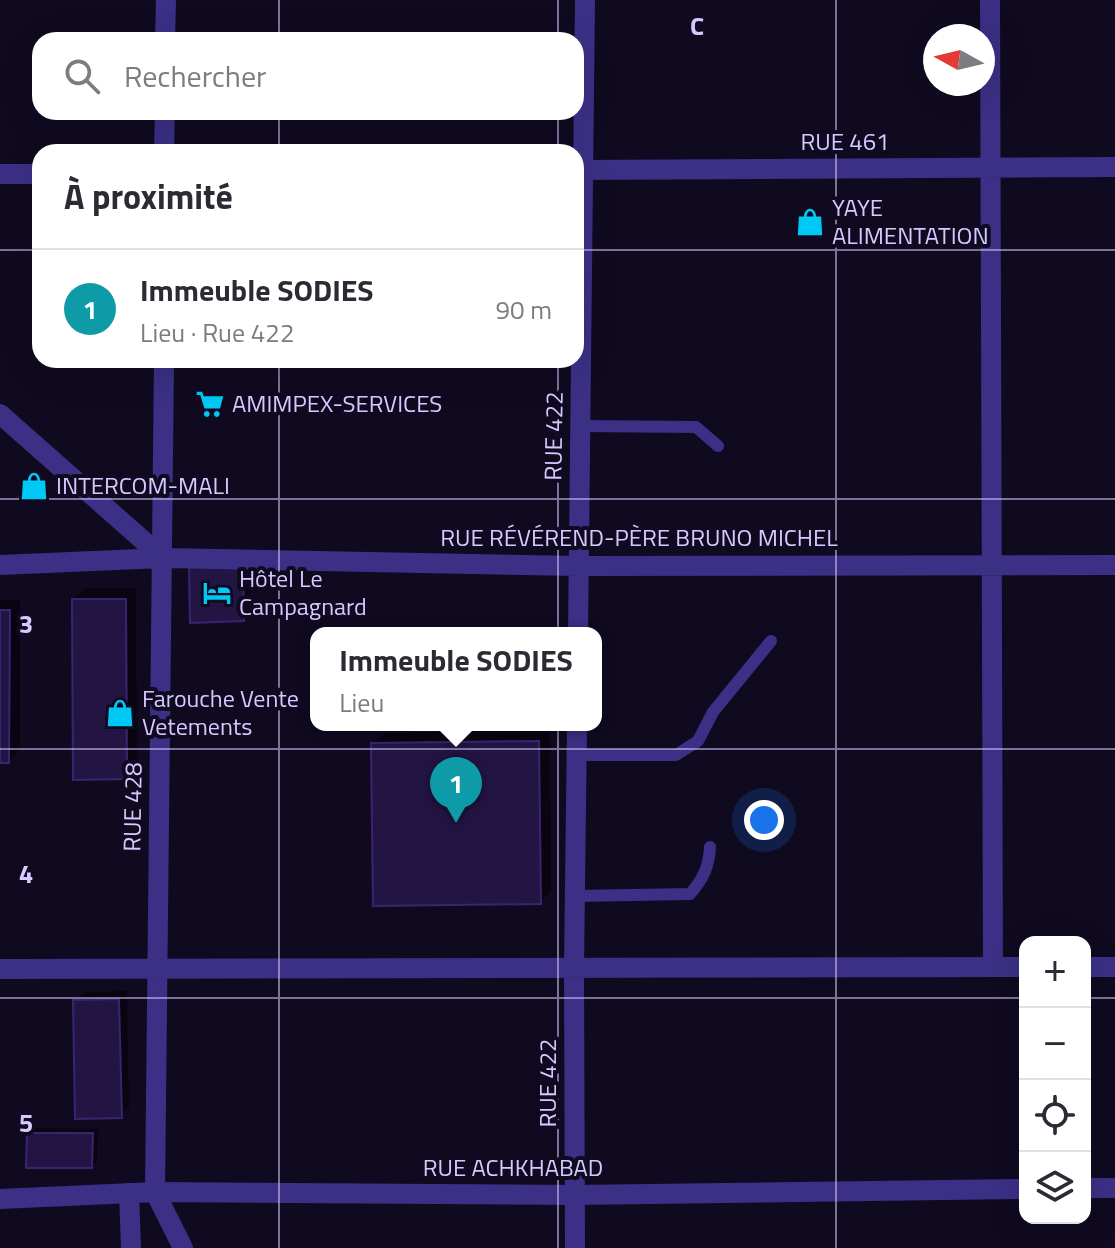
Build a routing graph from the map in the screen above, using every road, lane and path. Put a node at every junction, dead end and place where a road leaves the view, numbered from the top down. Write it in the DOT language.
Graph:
graph roads {
  1 [pos="166,0"];
  2 [pos="585,0"];
  3 [pos="990,0"];
  4 [pos="165,32"];
  5 [pos="584,32"];
  6 [pos="165,120"];
  7 [pos="581,120"];
  8 [pos="164,144"];
  9 [pos="580,144"];
  10 [pos="1115,167"];
  11 [pos="991,168"];
  12 [pos="584,170"];
  13 [pos="0,174"];
  14 [pos="32,174"];
  15 [pos="164,368"];
  16 [pos="580,368"];
  17 [pos="0,414"];
  18 [pos="580,426"];
  19 [pos="718,446"];
  20 [pos="163,558"];
  21 [pos="991,564"];
  22 [pos="0,565"];
  23 [pos="1115,565"];
  24 [pos="579,566"];
  25 [pos="578,627"];
  26 [pos="771,641"];
  27 [pos="577,731"];
  28 [pos="576,755"];
  29 [pos="710,847"];
  30 [pos="574,896"];
  31 [pos="993,967"];
  32 [pos="1019,967"];
  33 [pos="1091,967"];
  34 [pos="1115,967"];
  35 [pos="574,968"];
  36 [pos="0,969"];
  37 [pos="157,970"];
  38 [pos="1091,1188"];
  39 [pos="1115,1188"];
  40 [pos="1019,1189"];
  41 [pos="155,1192"];
  42 [pos="129,1193"];
  43 [pos="575,1195"];
  44 [pos="0,1199"];
  45 [pos="131,1248"];
  46 [pos="183,1248"];
  47 [pos="575,1248"];
  1 -- 4 [label="street"];
  2 -- 5 [label="street, RUE 422"];
  3 -- 11 [label="street"];
  6 -- 8 [label="street"];
  7 -- 9 [label="street, RUE 422"];
  10 -- 11 [label="street, RUE 461"];
  11 -- 12 [label="street, RUE 461"];
  11 -- 21 [label="street"];
  13 -- 14 [label="street"];
  15 -- 20 [label="street, RUE 428"];
  16 -- 18 [label="street, RUE 422"];
  17 -- 20 [label="street"];
  18 -- 19 [label="lane"];
  18 -- 24 [label="street, RUE 422"];
  20 -- 22 [label="street, RUE RÉVÉREND-PÈRE BRUNO MICHEL"];
  20 -- 24 [label="street, RUE RÉVÉREND-PÈRE BRUNO MICHEL"];
  20 -- 37 [label="street, RUE 428"];
  21 -- 23 [label="street, RUE RÉVÉREND-PÈRE BRUNO MICHEL"];
  21 -- 24 [label="street, RUE RÉVÉREND-PÈRE BRUNO MICHEL"];
  21 -- 31 [label="street"];
  24 -- 25 [label="street, RUE 422"];
  26 -- 28 [label="lane"];
  27 -- 28 [label="street, RUE 422"];
  28 -- 30 [label="street, RUE 422"];
  29 -- 30 [label="lane"];
  30 -- 35 [label="street, RUE 422"];
  31 -- 32 [label="street"];
  31 -- 35 [label="street"];
  33 -- 34 [label="street"];
  35 -- 37 [label="street"];
  35 -- 43 [label="street, RUE 422"];
  36 -- 37 [label="street"];
  37 -- 41 [label="street, RUE 428"];
  38 -- 39 [label="street"];
  40 -- 43 [label="street, RUE ACHKHABAD"];
  41 -- 42 [label="street, RUE ACHKHABAD"];
  41 -- 43 [label="street, RUE ACHKHABAD"];
  41 -- 46 [label="street, RUE 428"];
  42 -- 44 [label="street, RUE ACHKHABAD"];
  42 -- 45 [label="street"];
  43 -- 47 [label="street, RUE 422"];
}
